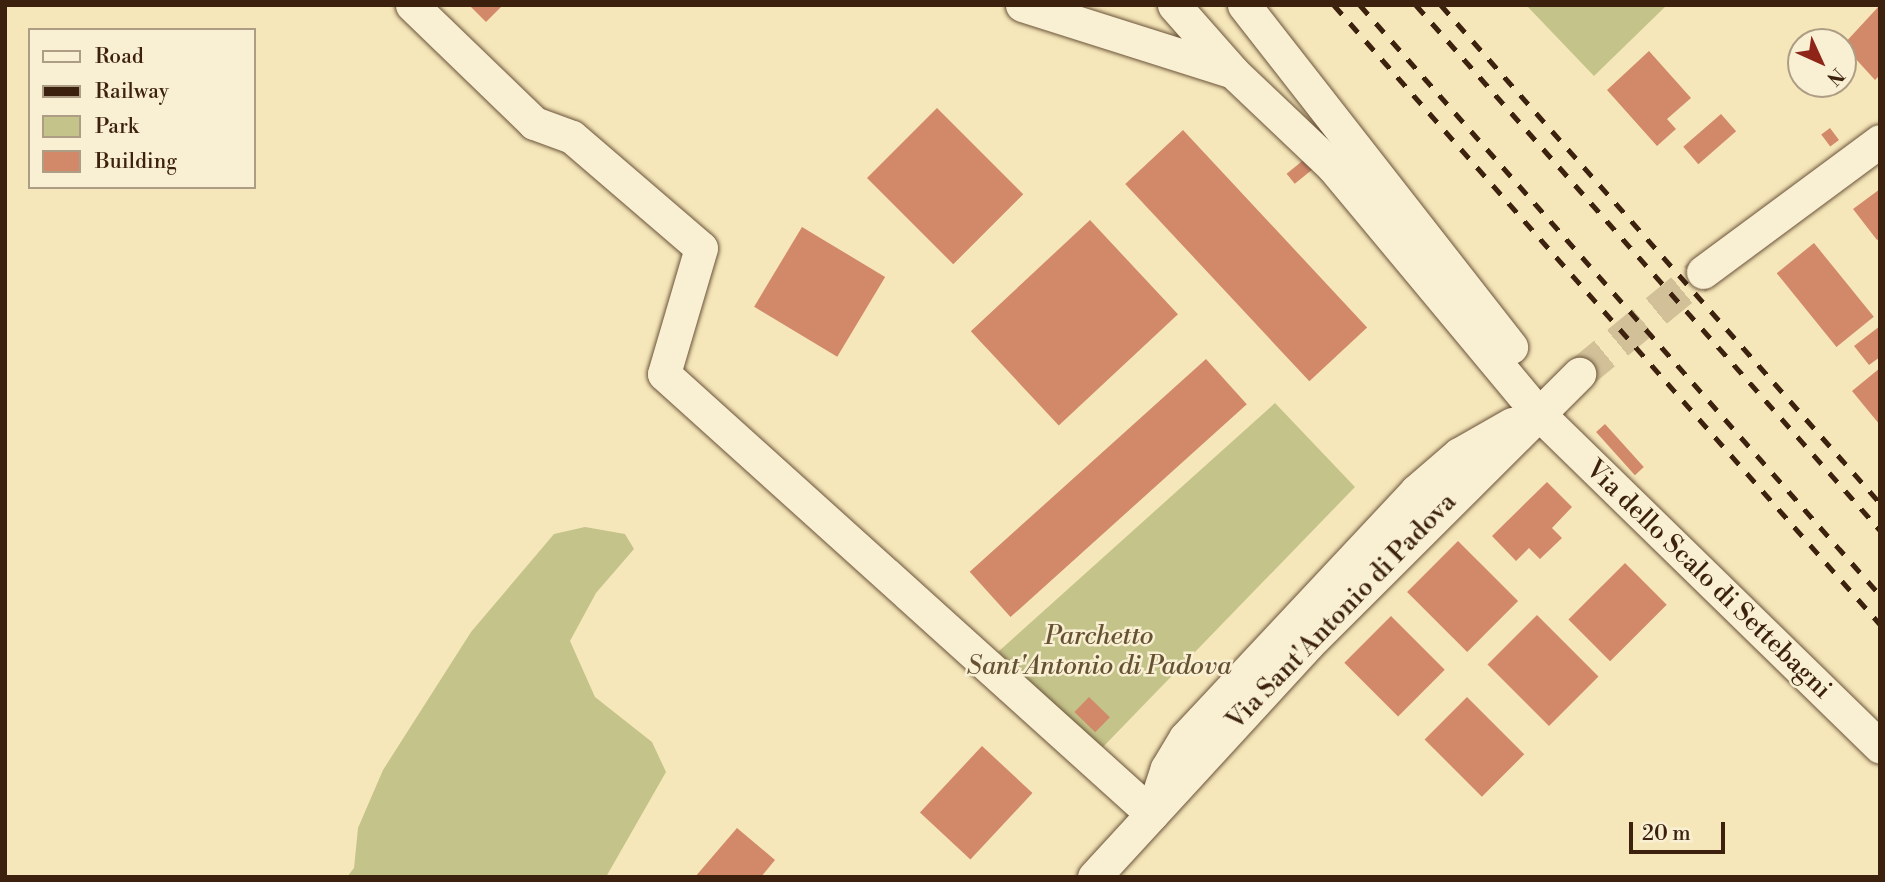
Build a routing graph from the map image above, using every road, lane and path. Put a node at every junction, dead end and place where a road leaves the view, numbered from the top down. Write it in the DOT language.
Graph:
graph roads {
  1 [pos="412,5"];
  2 [pos="1022,5"];
  3 [pos="1174,5"];
  4 [pos="1244,5"];
  5 [pos="1233,72"];
  6 [pos="1880,141"];
  7 [pos="1703,272"];
  8 [pos="1579,374"];
  9 [pos="1537,412"];
  10 [pos="1880,747"];
  11 [pos="1152,814"];
  12 [pos="1094,877"];
  1 -- 11 [label="street"];
  2 -- 5 [label="street"];
  3 -- 5 [label="street, Via dello Scalo di Settebagni"];
  4 -- 9 [label="street"];
  5 -- 9 [label="street, Via dello Scalo di Settebagni"];
  6 -- 7 [label="street"];
  8 -- 9 [label="street, Via Sant'Antonio di Padova"];
  9 -- 10 [label="street, Via dello Scalo di Settebagni"];
  9 -- 11 [label="street, Via Sant'Antonio di Padova"];
  11 -- 12 [label="street, Via Sant'Antonio di Padova"];
}
